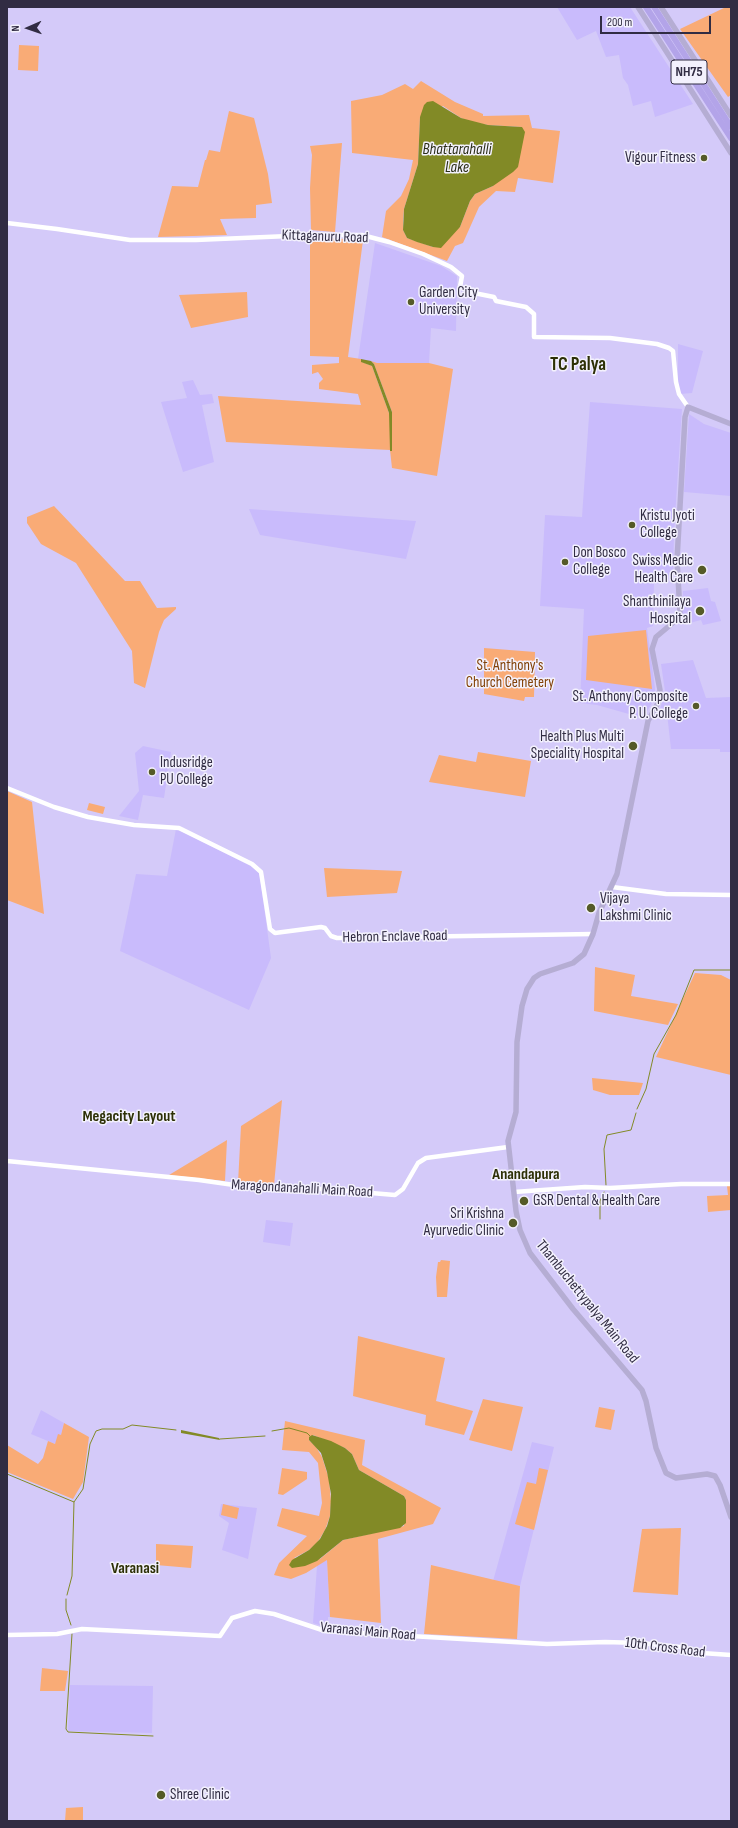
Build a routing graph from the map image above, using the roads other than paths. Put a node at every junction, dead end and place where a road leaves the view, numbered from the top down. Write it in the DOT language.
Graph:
graph roads {
  1 [pos="638,7"];
  2 [pos="646,7"];
  3 [pos="654,7"];
  4 [pos="661,7"];
  5 [pos="731,116"];
  6 [pos="731,127"];
  7 [pos="731,138"];
  8 [pos="731,153"];
  9 [pos="7,223"];
  10 [pos="688,407"];
  11 [pos="731,424"];
  12 [pos="7,788"];
  13 [pos="612,887"];
  14 [pos="731,895"];
  15 [pos="593,934"];
  16 [pos="508,1147"];
  17 [pos="7,1161"];
  18 [pos="731,1184"];
  19 [pos="514,1192"];
  20 [pos="731,1518"];
  21 [pos="7,1635"];
  22 [pos="599,1642"];
  23 [pos="731,1655"];
  1 -- 8 [label="main road"];
  2 -- 7 [label="highway, NH75"];
  3 -- 6 [label="highway, NH75"];
  4 -- 5 [label="main road"];
  9 -- 10 [label="street, Kittaganuru Road"];
  10 -- 11 [label="main road"];
  10 -- 13 [label="main road, Thambuchettypalya Main Road"];
  12 -- 15 [label="street, Hebron Enclave Road"];
  13 -- 14 [label="street"];
  13 -- 15 [label="main road, Thambuchettypalya Main Road"];
  15 -- 16 [label="main road, Thambuchettypalya Main Road"];
  16 -- 17 [label="street, Maragondanahalli Main Road"];
  16 -- 19 [label="main road, Thambuchettypalya Main Road"];
  18 -- 19 [label="street"];
  19 -- 20 [label="main road, Thambuchettypalya Main Road"];
  21 -- 22 [label="street, Varanasi Main Road"];
  22 -- 23 [label="street, 10th Cross Road"];
}
